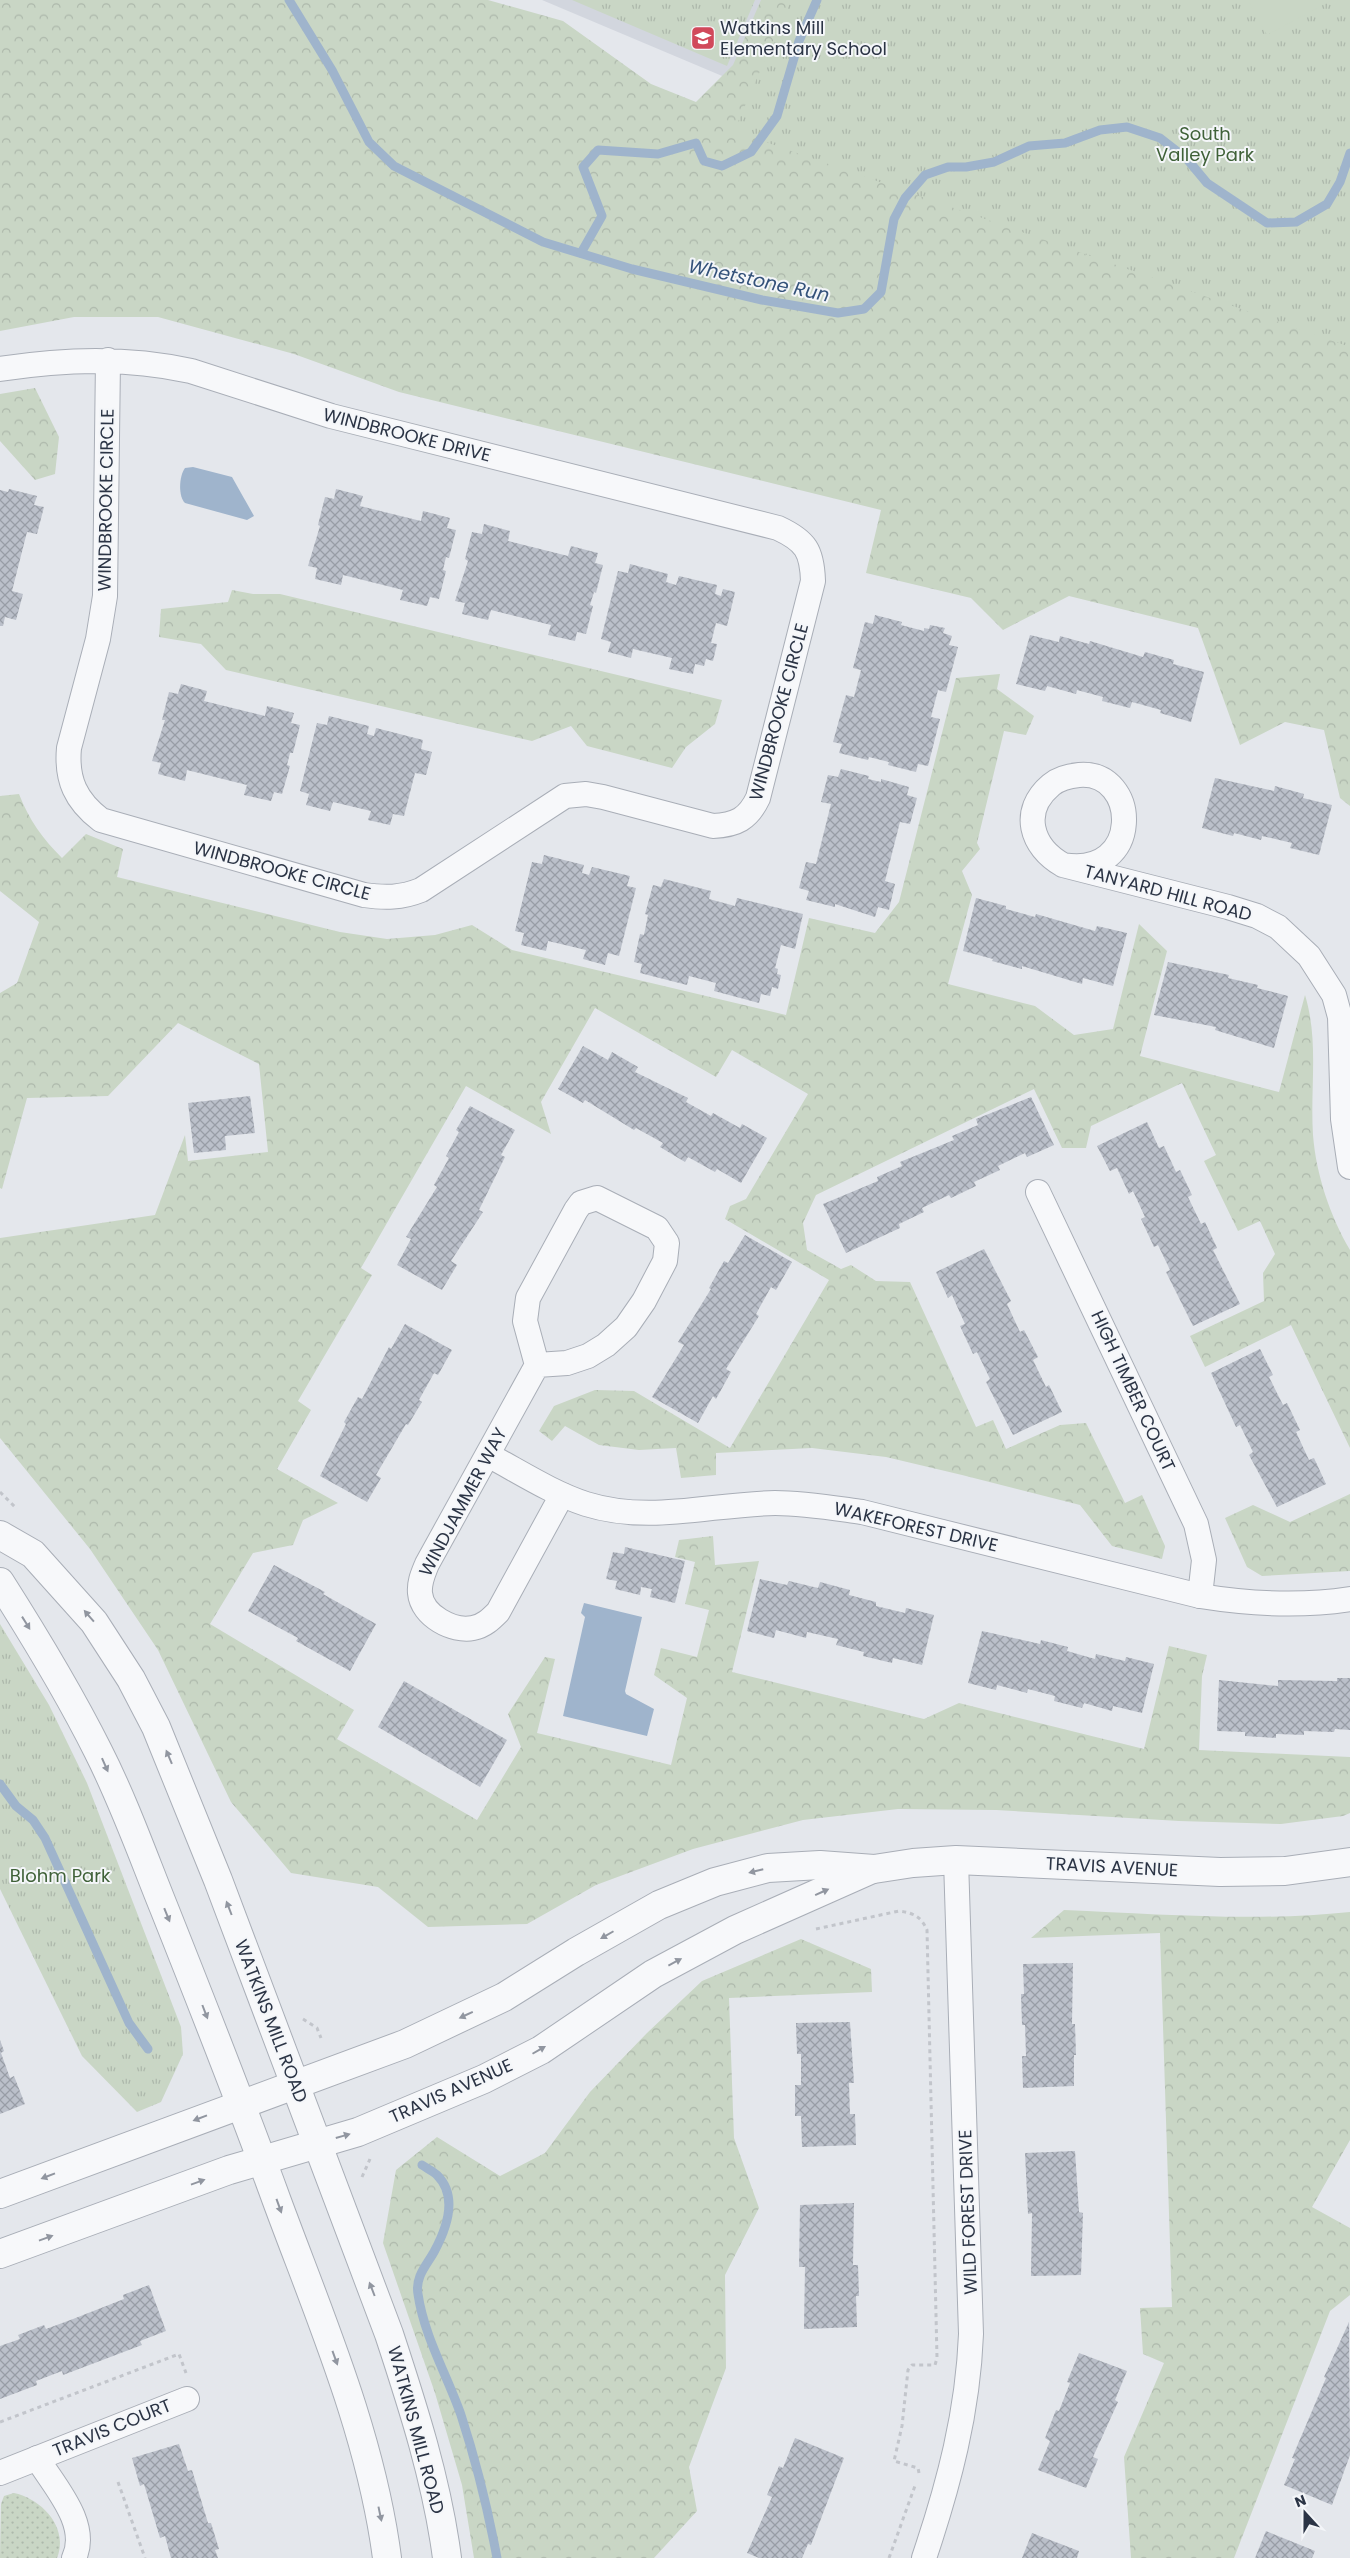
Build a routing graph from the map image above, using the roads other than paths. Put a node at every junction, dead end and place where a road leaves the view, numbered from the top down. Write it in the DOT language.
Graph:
graph roads {
  1 [pos="108,360"];
  2 [pos="0,369"];
  3 [pos="807,547"];
  4 [pos="1063,865"];
  5 [pos="1350,1166"];
  6 [pos="1038,1192"];
  7 [pos="537,1365"];
  8 [pos="488,1455"];
  9 [pos="562,1495"];
  10 [pos="0,1535"];
  11 [pos="0,1582"];
  12 [pos="1200,1596"];
  13 [pos="1350,1599"];
  14 [pos="956,1860"];
  15 [pos="1350,1862"];
  16 [pos="874,1869"];
  17 [pos="295,2085"];
  18 [pos="241,2103"];
  19 [pos="317,2144"];
  20 [pos="262,2160"];
  21 [pos="0,2194"];
  22 [pos="0,2254"];
  23 [pos="187,2399"];
  24 [pos="37,2458"];
  25 [pos="0,2473"];
  26 [pos="74,2558"];
  27 [pos="387,2558"];
  28 [pos="447,2558"];
  29 [pos="924,2558"];
  1 -- 2 [label="street, WINDBROOKE DRIVE"];
  1 -- 3 [label="street, WINDBROOKE DRIVE"];
  1 -- 3 [label="street, WINDBROOKE CIRCLE"];
  4 -- 5 [label="street, TANYARD HILL ROAD"];
  6 -- 12 [label="street, HIGH TIMBER COURT"];
  7 -- 7 [label="street"];
  7 -- 8 [label="street, WINDJAMMER WAY"];
  8 -- 9 [label="street, WAKEFOREST DRIVE"];
  8 -- 9 [label="street, WINDJAMMER WAY"];
  9 -- 12 [label="street, WAKEFOREST DRIVE"];
  17 -- 10 [label="street, WATKINS MILL ROAD, one-way"];
  11 -- 18 [label="street, one-way"];
  12 -- 13 [label="street, WAKEFOREST DRIVE"];
  14 -- 15 [label="street, TRAVIS AVENUE"];
  14 -- 16 [label="street, TRAVIS AVENUE"];
  14 -- 29 [label="street, WILD FOREST DRIVE"];
  16 -- 17 [label="street, TRAVIS AVENUE, one-way"];
  19 -- 16 [label="street, TRAVIS AVENUE, one-way"];
  17 -- 18 [label="street, TRAVIS AVENUE"];
  17 -- 19 [label="street, WATKINS MILL ROAD"];
  18 -- 20 [label="street"];
  18 -- 21 [label="street, TRAVIS AVENUE, one-way"];
  19 -- 20 [label="street, TRAVIS AVENUE"];
  28 -- 19 [label="street, WATKINS MILL ROAD, one-way"];
  22 -- 20 [label="street, TRAVIS AVENUE, one-way"];
  20 -- 27 [label="street, one-way"];
  23 -- 24 [label="street, TRAVIS COURT"];
  24 -- 25 [label="street, TRAVIS COURT"];
  24 -- 26 [label="street, TRAVIS COURT"];
}
